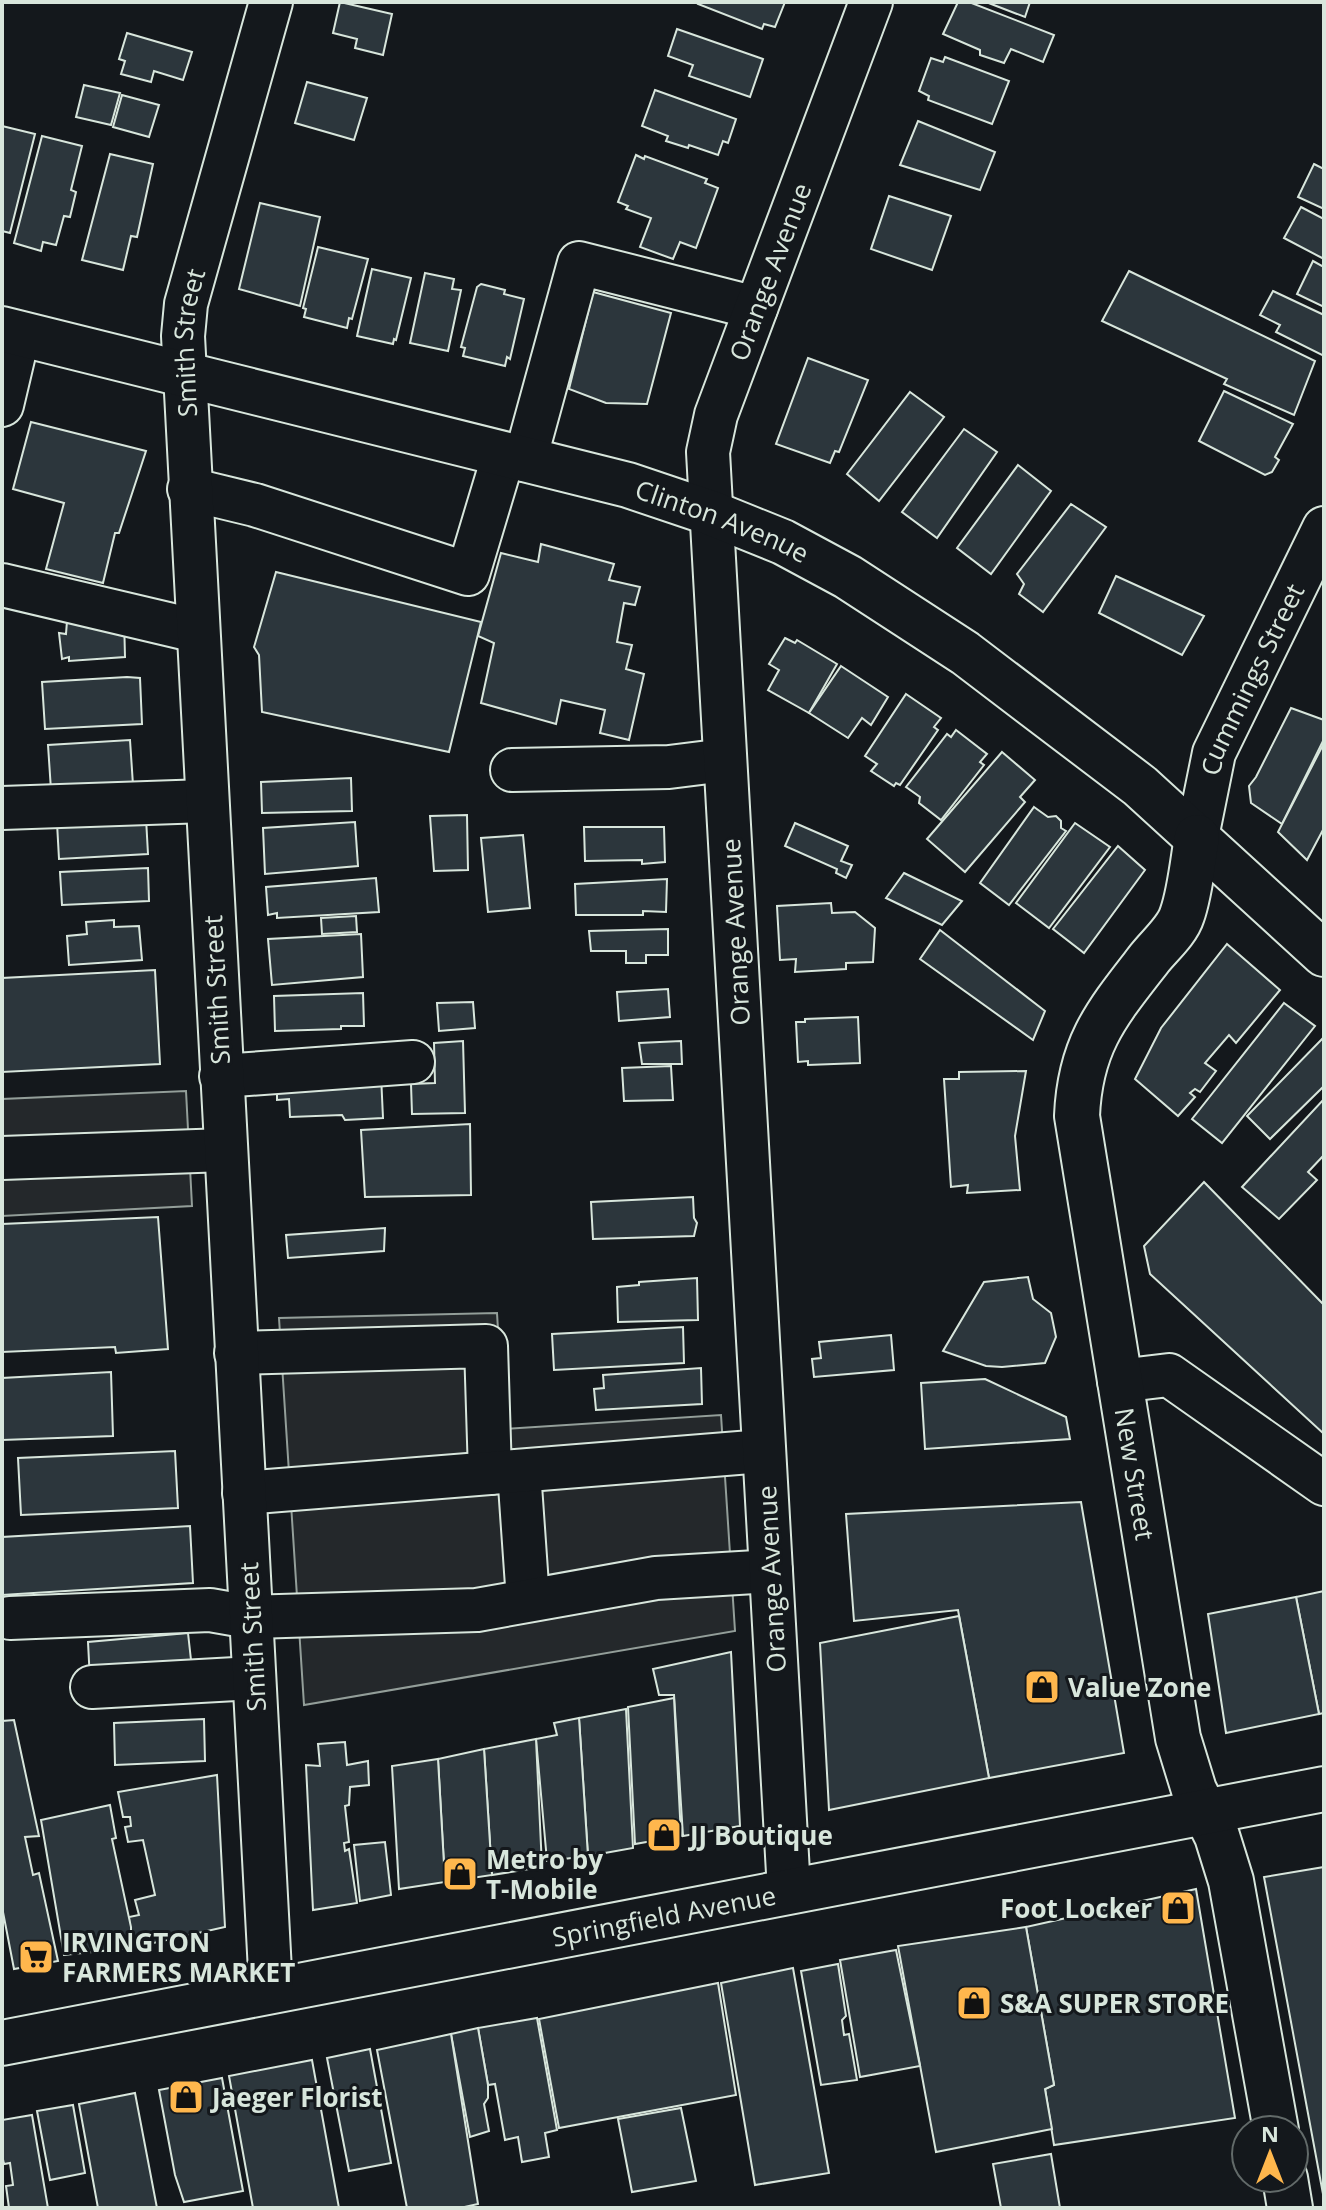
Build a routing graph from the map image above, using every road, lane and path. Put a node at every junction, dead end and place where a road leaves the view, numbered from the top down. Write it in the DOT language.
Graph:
graph roads {
  1 [pos="271,2"];
  2 [pos="871,2"];
  3 [pos="756,308"];
  4 [pos="10,331"];
  5 [pos="183,373"];
  6 [pos="2,405"];
  7 [pos="514,457"];
  8 [pos="189,489"];
  9 [pos="711,513"];
  10 [pos="1324,528"];
  11 [pos="2,585"];
  12 [pos="197,631"];
  13 [pos="725,760"];
  14 [pos="512,770"];
  15 [pos="206,801"];
  16 [pos="2,808"];
  17 [pos="1197,837"];
  18 [pos="1324,954"];
  19 [pos="413,1062"];
  20 [pos="221,1076"];
  21 [pos="225,1150"];
  22 [pos="2,1158"];
  23 [pos="236,1353"];
  24 [pos="1119,1381"];
  25 [pos="764,1451"];
  26 [pos="505,1472"];
  27 [pos="1324,1484"];
  28 [pos="244,1493"];
  29 [pos="771,1571"];
  30 [pos="528,1600"];
  31 [pos="250,1617"];
  32 [pos="10,1618"];
  33 [pos="254,1678"];
  34 [pos="92,1687"];
  35 [pos="1324,1789"];
  36 [pos="1205,1812"];
  37 [pos="789,1891"];
  38 [pos="271,1990"];
  39 [pos="2,2043"];
  40 [pos="1273,2114"];
  1 -- 5 [label="street, Smith Street"];
  2 -- 3 [label="street, Orange Avenue"];
  3 -- 7 [label="street"];
  3 -- 9 [label="street, Orange Avenue"];
  4 -- 5 [label="main road, Clinton Avenue"];
  4 -- 6 [label="street"];
  5 -- 7 [label="main road, Clinton Avenue"];
  5 -- 8 [label="street, Smith Street"];
  7 -- 8 [label="street"];
  7 -- 9 [label="main road, Clinton Avenue"];
  8 -- 12 [label="street, Smith Street"];
  9 -- 13 [label="street, Orange Avenue"];
  9 -- 17 [label="main road, Clinton Avenue"];
  10 -- 17 [label="street, Cummings Street"];
  11 -- 12 [label="street"];
  12 -- 15 [label="street, Smith Street"];
  13 -- 14 [label="street"];
  13 -- 25 [label="street, Orange Avenue"];
  15 -- 16 [label="street"];
  15 -- 20 [label="street, Smith Street"];
  17 -- 18 [label="main road, Clinton Avenue"];
  17 -- 24 [label="main road, New Street"];
  19 -- 20 [label="street"];
  20 -- 21 [label="street, Smith Street"];
  21 -- 22 [label="street"];
  21 -- 23 [label="street, Smith Street"];
  23 -- 26 [label="street"];
  23 -- 28 [label="street, Smith Street"];
  24 -- 27 [label="street"];
  24 -- 36 [label="main road, New Street"];
  25 -- 26 [label="street"];
  25 -- 29 [label="street, Orange Avenue"];
  26 -- 28 [label="street"];
  26 -- 30 [label="street"];
  28 -- 31 [label="street, Smith Street"];
  29 -- 30 [label="street"];
  29 -- 37 [label="street, Orange Avenue"];
  30 -- 31 [label="street"];
  31 -- 32 [label="street"];
  31 -- 33 [label="street, Smith Street"];
  33 -- 34 [label="street"];
  33 -- 38 [label="street, Smith Street"];
  35 -- 36 [label="main road, Springfield Avenue"];
  36 -- 37 [label="main road, Springfield Avenue"];
  36 -- 40 [label="main road, New Street"];
  37 -- 38 [label="main road, Springfield Avenue"];
  38 -- 39 [label="main road, Springfield Avenue"];
}
